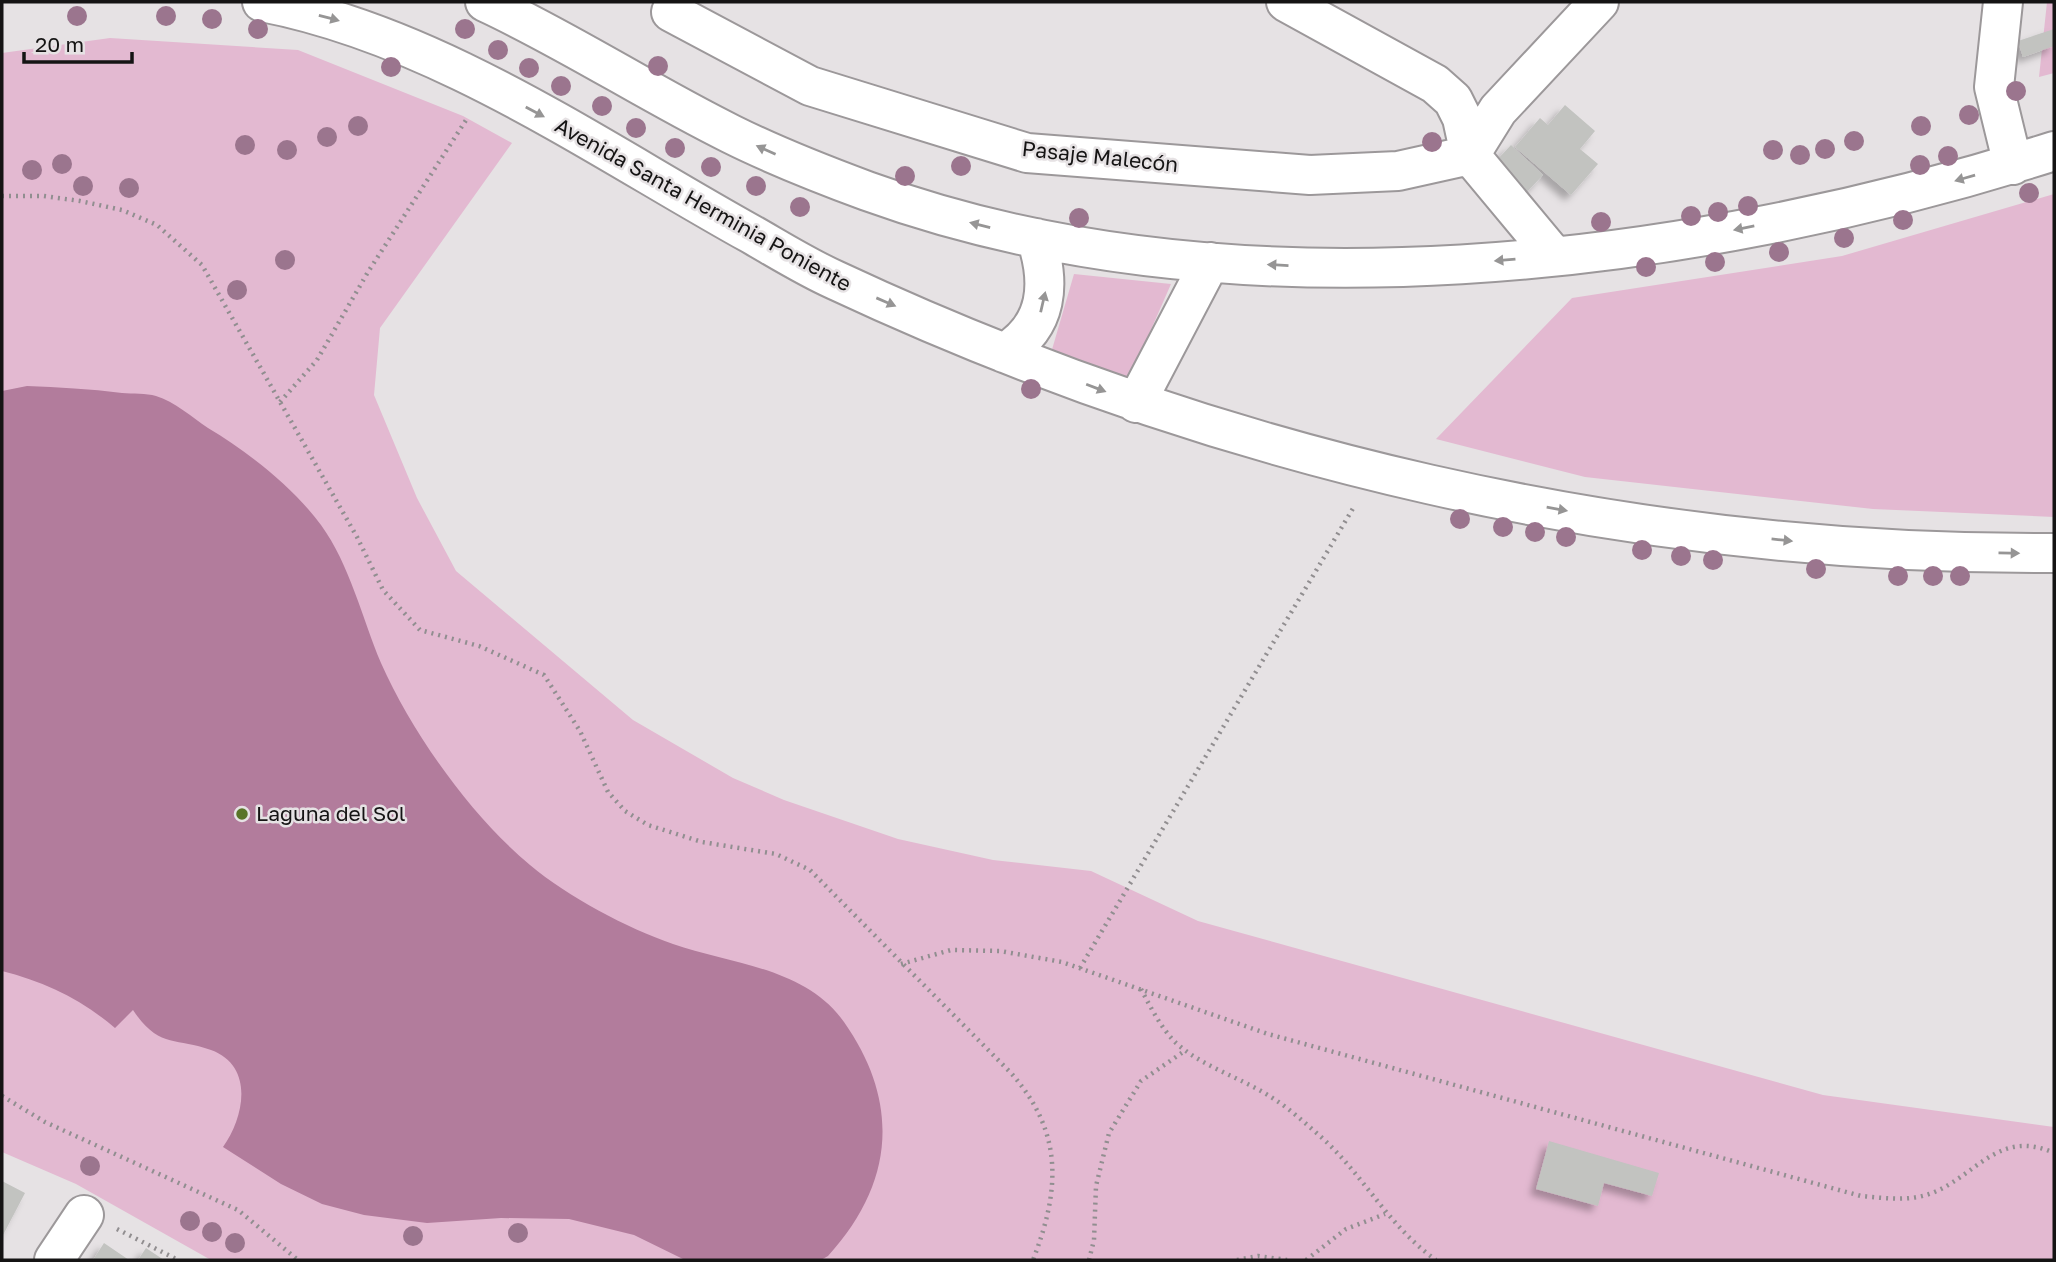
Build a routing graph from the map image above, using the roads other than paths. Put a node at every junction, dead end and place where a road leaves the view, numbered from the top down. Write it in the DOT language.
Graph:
graph roads {
  1 [pos="262,2"];
  2 [pos="485,2"];
  3 [pos="1286,2"];
  4 [pos="1599,2"];
  5 [pos="2003,2"];
  6 [pos="670,12"];
  7 [pos="2054,152"];
  8 [pos="1470,155"];
  9 [pos="2013,165"];
  10 [pos="1036,237"];
  11 [pos="1554,256"];
  12 [pos="1210,262"];
  13 [pos="1004,353"];
  14 [pos="1136,403"];
  15 [pos="2054,553"];
  16 [pos="84,1215"];
  17 [pos="54,1260"];
  1 -- 13 [label="street, Avenida Santa Herminia Poniente, one-way"];
  10 -- 2 [label="street, one-way"];
  3 -- 8 [label="street"];
  4 -- 8 [label="street"];
  5 -- 9 [label="street"];
  6 -- 8 [label="street, Pasaje Malecón"];
  7 -- 9 [label="street"];
  8 -- 11 [label="street"];
  9 -- 11 [label="street, one-way"];
  10 -- 12 [label="street"];
  13 -- 10 [label="street, one-way"];
  11 -- 12 [label="street, one-way"];
  12 -- 14 [label="street"];
  13 -- 14 [label="street, Avenida Santa Herminia Poniente, one-way"];
  14 -- 15 [label="street, Avenida Santa Herminia Poniente, one-way"];
  16 -- 17 [label="street"];
}
